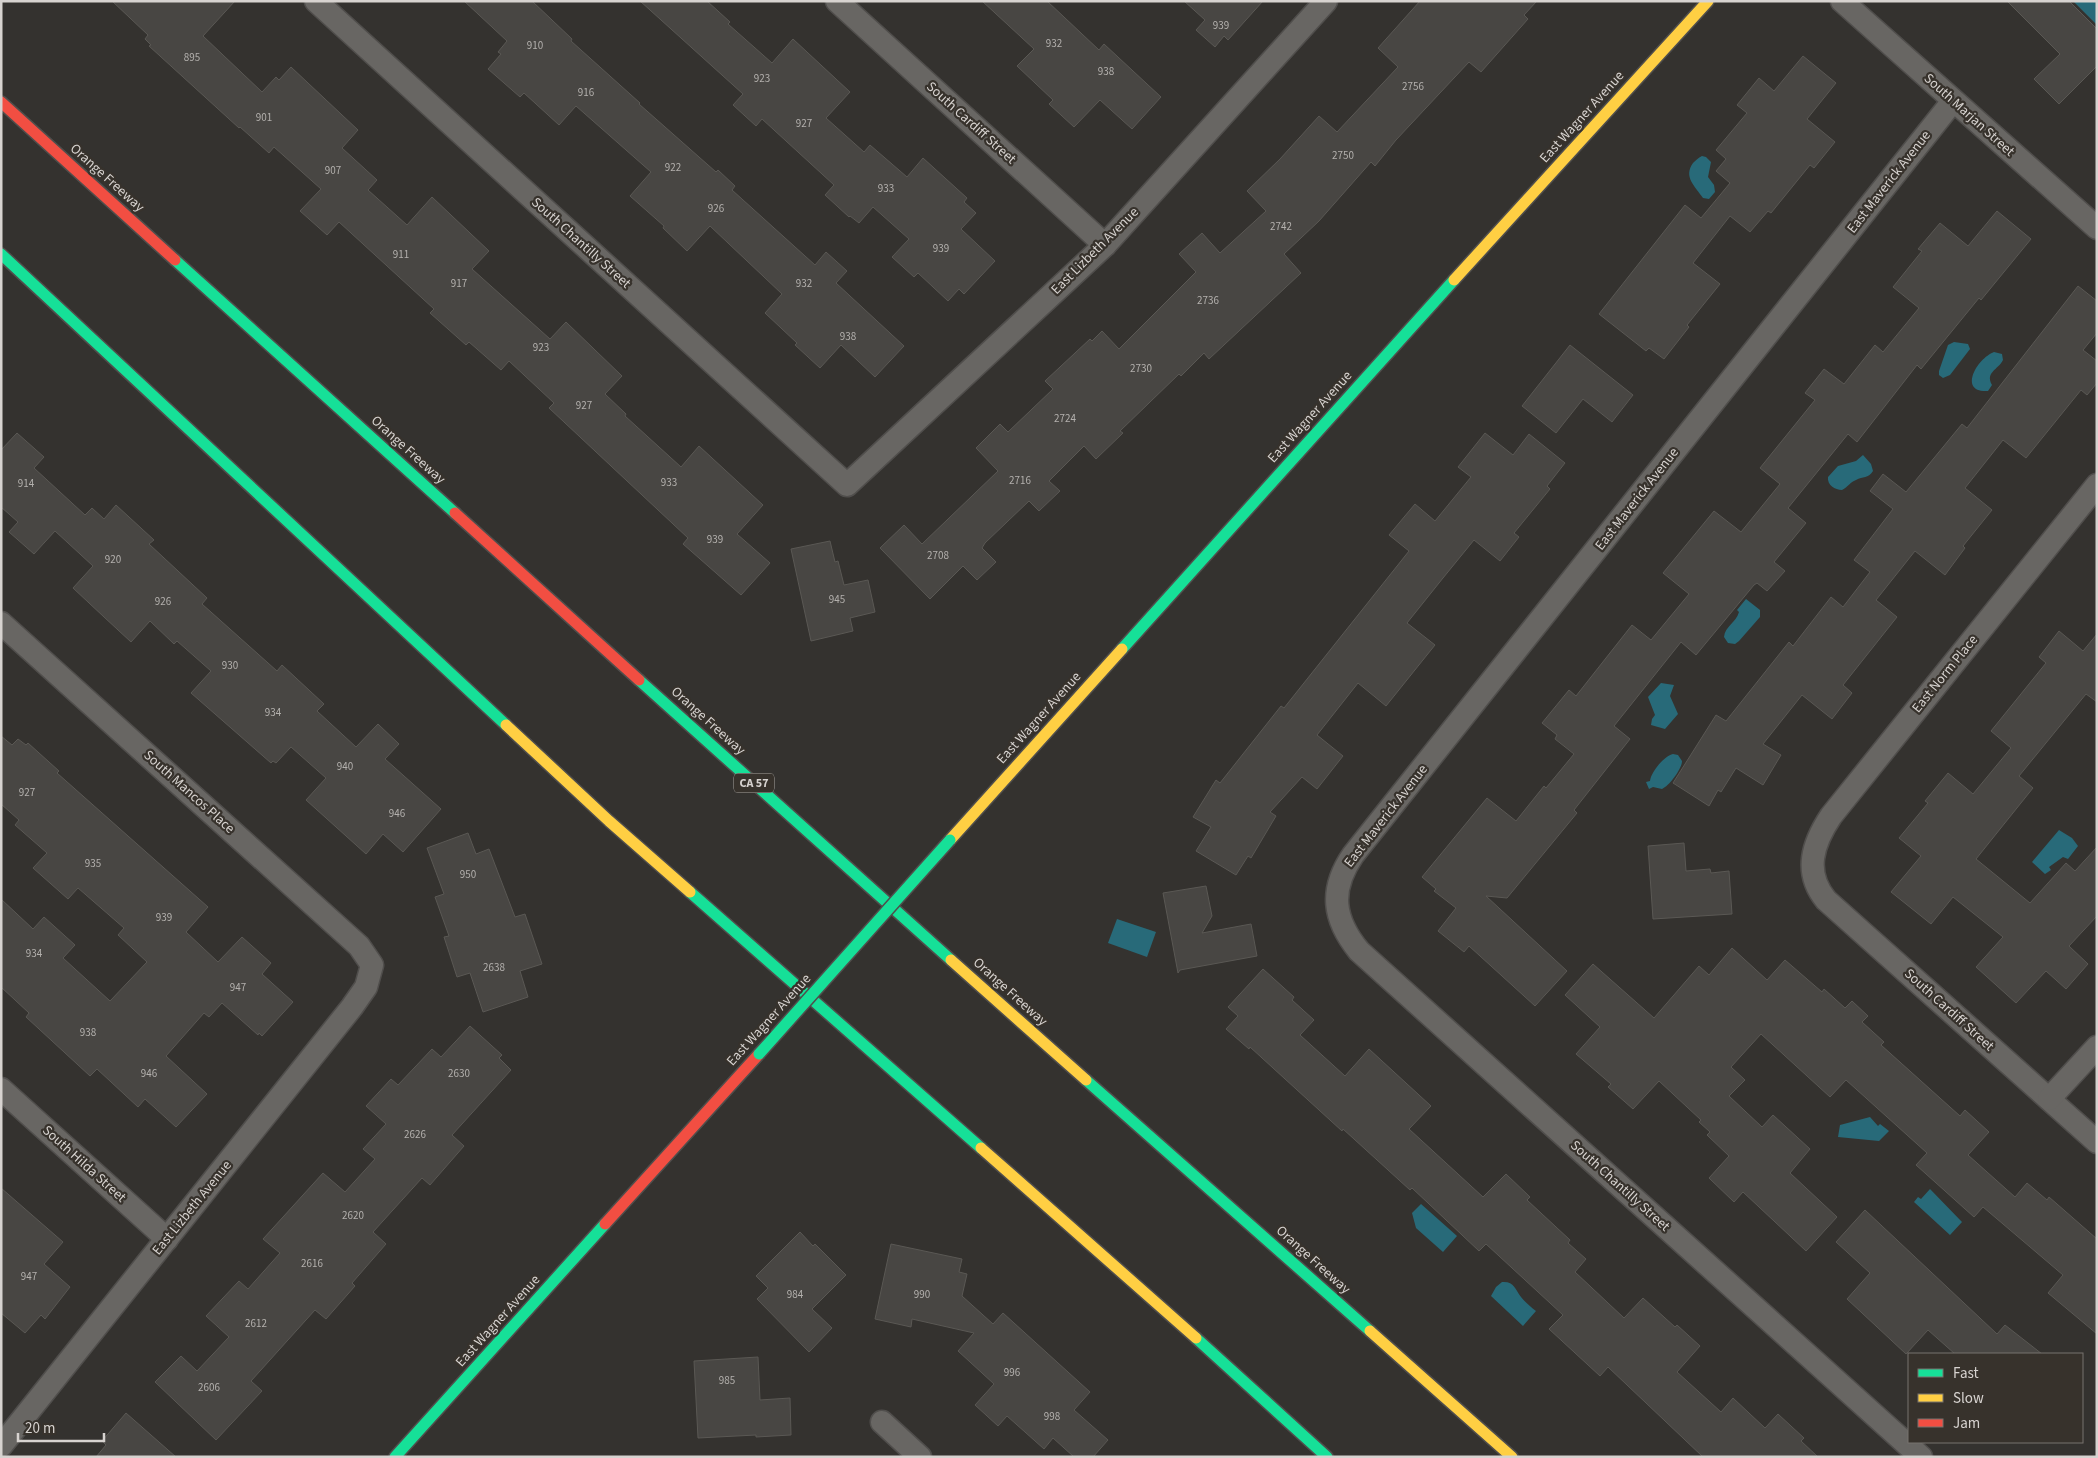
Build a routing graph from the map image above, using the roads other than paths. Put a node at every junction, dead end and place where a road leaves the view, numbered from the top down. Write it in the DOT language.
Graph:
graph roads {
  1 [pos="316,1"];
  2 [pos="837,1"];
  3 [pos="1326,1"];
  4 [pos="1708,1"];
  5 [pos="1842,1"];
  6 [pos="1953,101"];
  7 [pos="1,102"];
  8 [pos="2097,228"];
  9 [pos="1104,245"];
  10 [pos="1,254"];
  11 [pos="847,485"];
  12 [pos="2097,485"];
  13 [pos="1,623"];
  14 [pos="1813,871"];
  15 [pos="1336,904"];
  16 [pos="372,965"];
  17 [pos="2097,1047"];
  18 [pos="1,1089"];
  19 [pos="2050,1100"];
  20 [pos="2097,1142"];
  21 [pos="167,1239"];
  22 [pos="882,1422"];
  23 [pos="1,1446"];
  24 [pos="395,1457"];
  25 [pos="920,1457"];
  26 [pos="1327,1457"];
  27 [pos="1512,1457"];
  28 [pos="1921,1457"];
  1 -- 11 [label="street, South Chantilly Street"];
  2 -- 9 [label="street, South Cardiff Street"];
  3 -- 9 [label="street, East Lizbeth Avenue"];
  4 -- 24 [label="main road, East Wagner Avenue, bridge"];
  5 -- 6 [label="street, South Marjan Street"];
  6 -- 8 [label="street, South Marjan Street"];
  6 -- 15 [label="street, East Maverick Avenue"];
  7 -- 27 [label="main road, Orange Freeway / CA 57"];
  9 -- 11 [label="street, East Lizbeth Avenue"];
  10 -- 26 [label="main road"];
  12 -- 14 [label="street, East Norm Place"];
  13 -- 16 [label="street, South Mancos Place"];
  14 -- 19 [label="street, South Cardiff Street"];
  15 -- 28 [label="street, South Chantilly Street"];
  16 -- 21 [label="street, East Lizbeth Avenue"];
  17 -- 19 [label="street"];
  18 -- 21 [label="street, South Hilda Street"];
  19 -- 20 [label="street, South Cardiff Street"];
  21 -- 23 [label="street, East Lizbeth Avenue"];
  22 -- 25 [label="street"];
}
